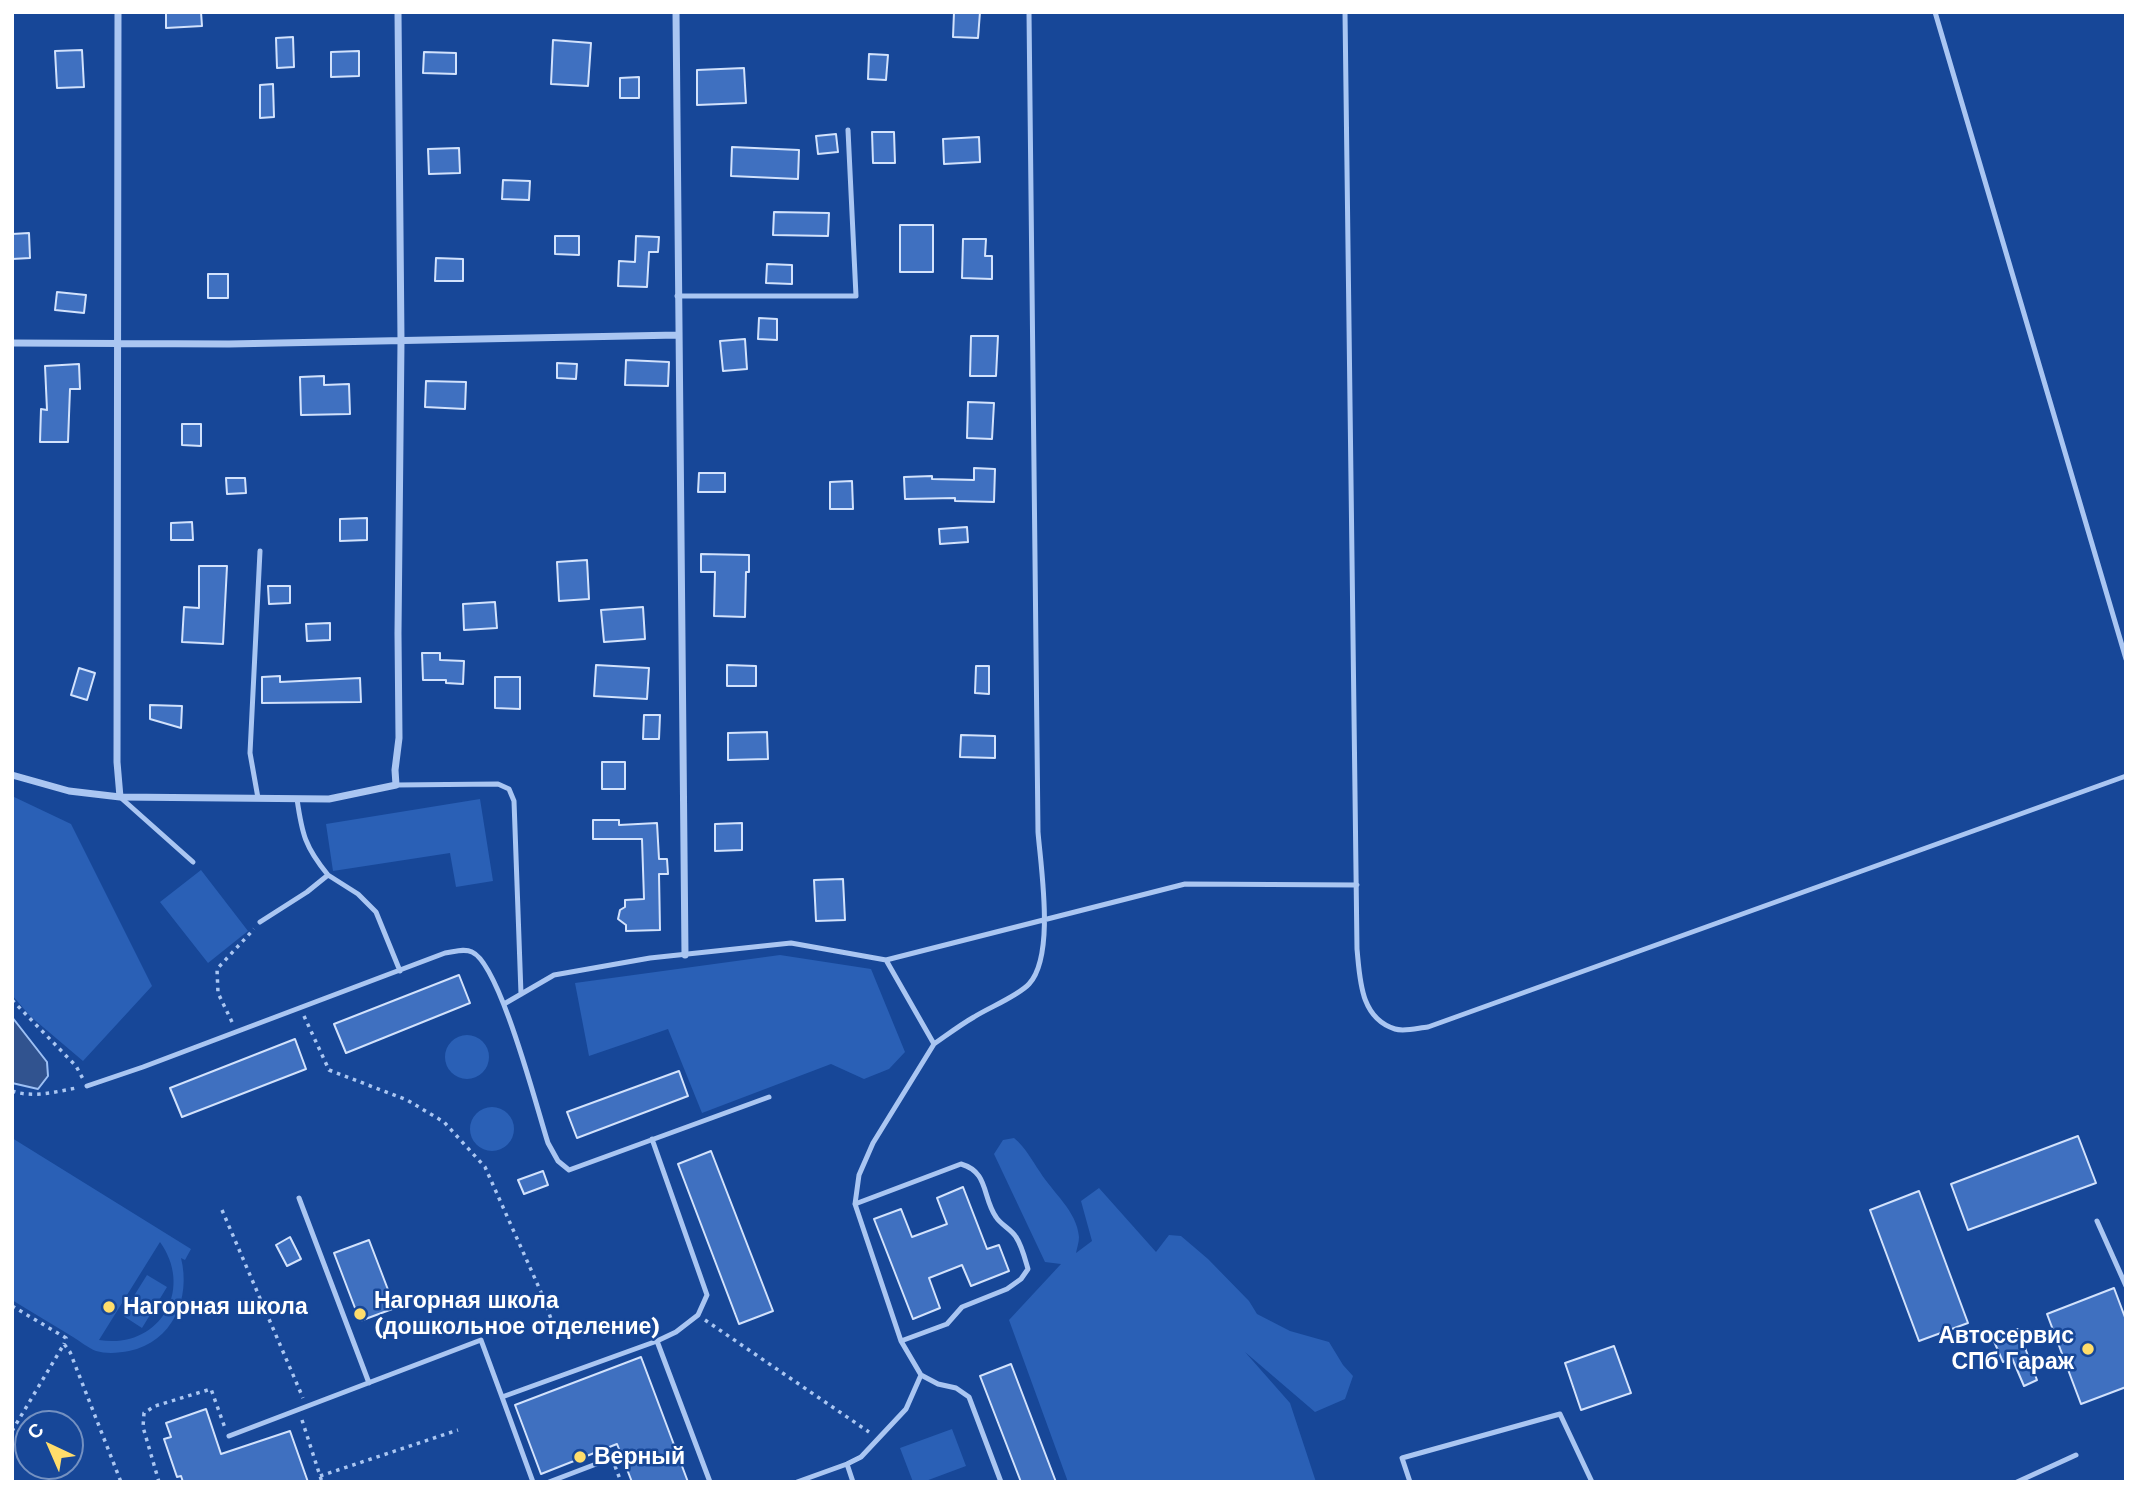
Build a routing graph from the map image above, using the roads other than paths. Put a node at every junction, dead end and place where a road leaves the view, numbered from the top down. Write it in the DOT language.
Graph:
graph roads {
  1 [pos="118,12"];
  2 [pos="398,12"];
  3 [pos="676,12"];
  4 [pos="1029,12"];
  5 [pos="1345,12"];
  6 [pos="1935,12"];
  7 [pos="848,130"];
  8 [pos="677,296"];
  9 [pos="678,335"];
  10 [pos="401,341"];
  11 [pos="12,343"];
  12 [pos="118,345"];
  13 [pos="260,551"];
  14 [pos="2126,659"];
  15 [pos="12,775"];
  16 [pos="2126,776"];
  17 [pos="396,785"];
  18 [pos="120,797"];
  19 [pos="258,798"];
  20 [pos="297,799"];
  21 [pos="192,862"];
  22 [pos="328,875"];
  23 [pos="1357,885"];
  24 [pos="1044,921"];
  25 [pos="260,922"];
  26 [pos="685,956"];
  27 [pos="886,960"];
  28 [pos="400,971"];
  29 [pos="521,994"];
  30 [pos="504,1004"];
  31 [pos="934,1044"];
  32 [pos="87,1086"];
  33 [pos="769,1097"];
  34 [pos="652,1139"];
  35 [pos="299,1198"];
  36 [pos="855,1204"];
  37 [pos="2097,1221"];
  38 [pos="2126,1286"];
  39 [pos="657,1341"];
  40 [pos="901,1341"];
  41 [pos="921,1375"];
  42 [pos="369,1383"];
  43 [pos="502,1397"];
  44 [pos="229,1436"];
  45 [pos="2076,1455"];
  46 [pos="612,1458"];
  47 [pos="847,1464"];
  48 [pos="533,1482"];
  49 [pos="548,1482"];
  50 [pos="710,1482"];
  51 [pos="797,1482"];
  52 [pos="853,1482"];
  53 [pos="1001,1482"];
  54 [pos="1410,1482"];
  55 [pos="1592,1482"];
  56 [pos="2017,1482"];
  1 -- 12 [label="street"];
  2 -- 10 [label="street"];
  3 -- 8 [label="street"];
  4 -- 24 [label="lane"];
  5 -- 23 [label="lane"];
  6 -- 14 [label="lane"];
  7 -- 8 [label="lane"];
  8 -- 9 [label="street"];
  9 -- 10 [label="street"];
  9 -- 26 [label="street"];
  10 -- 12 [label="street"];
  10 -- 17 [label="street"];
  11 -- 12 [label="street"];
  12 -- 18 [label="street"];
  13 -- 19 [label="lane"];
  15 -- 18 [label="street"];
  16 -- 23 [label="lane"];
  17 -- 20 [label="street"];
  17 -- 29 [label="lane"];
  18 -- 19 [label="street"];
  18 -- 21 [label="lane"];
  19 -- 20 [label="street"];
  20 -- 22 [label="lane"];
  22 -- 25 [label="lane"];
  22 -- 28 [label="lane"];
  23 -- 24 [label="lane"];
  24 -- 27 [label="lane"];
  24 -- 31 [label="lane"];
  26 -- 27 [label="lane"];
  26 -- 29 [label="lane"];
  27 -- 31 [label="lane"];
  28 -- 30 [label="lane"];
  28 -- 32 [label="lane"];
  29 -- 30 [label="lane"];
  30 -- 34 [label="lane"];
  31 -- 36 [label="lane"];
  33 -- 34 [label="lane"];
  34 -- 39 [label="lane"];
  35 -- 42 [label="lane"];
  36 -- 40 [label="lane"];
  36 -- 40 [label="lane"];
  37 -- 38 [label="lane"];
  39 -- 43 [label="lane"];
  39 -- 50 [label="lane"];
  40 -- 41 [label="lane"];
  41 -- 47 [label="lane"];
  41 -- 53 [label="lane"];
  42 -- 43 [label="lane"];
  42 -- 44 [label="lane"];
  43 -- 48 [label="lane"];
  45 -- 56 [label="lane"];
  46 -- 49 [label="lane"];
  47 -- 51 [label="lane"];
  47 -- 52 [label="lane"];
  54 -- 55 [label="lane"];
}
